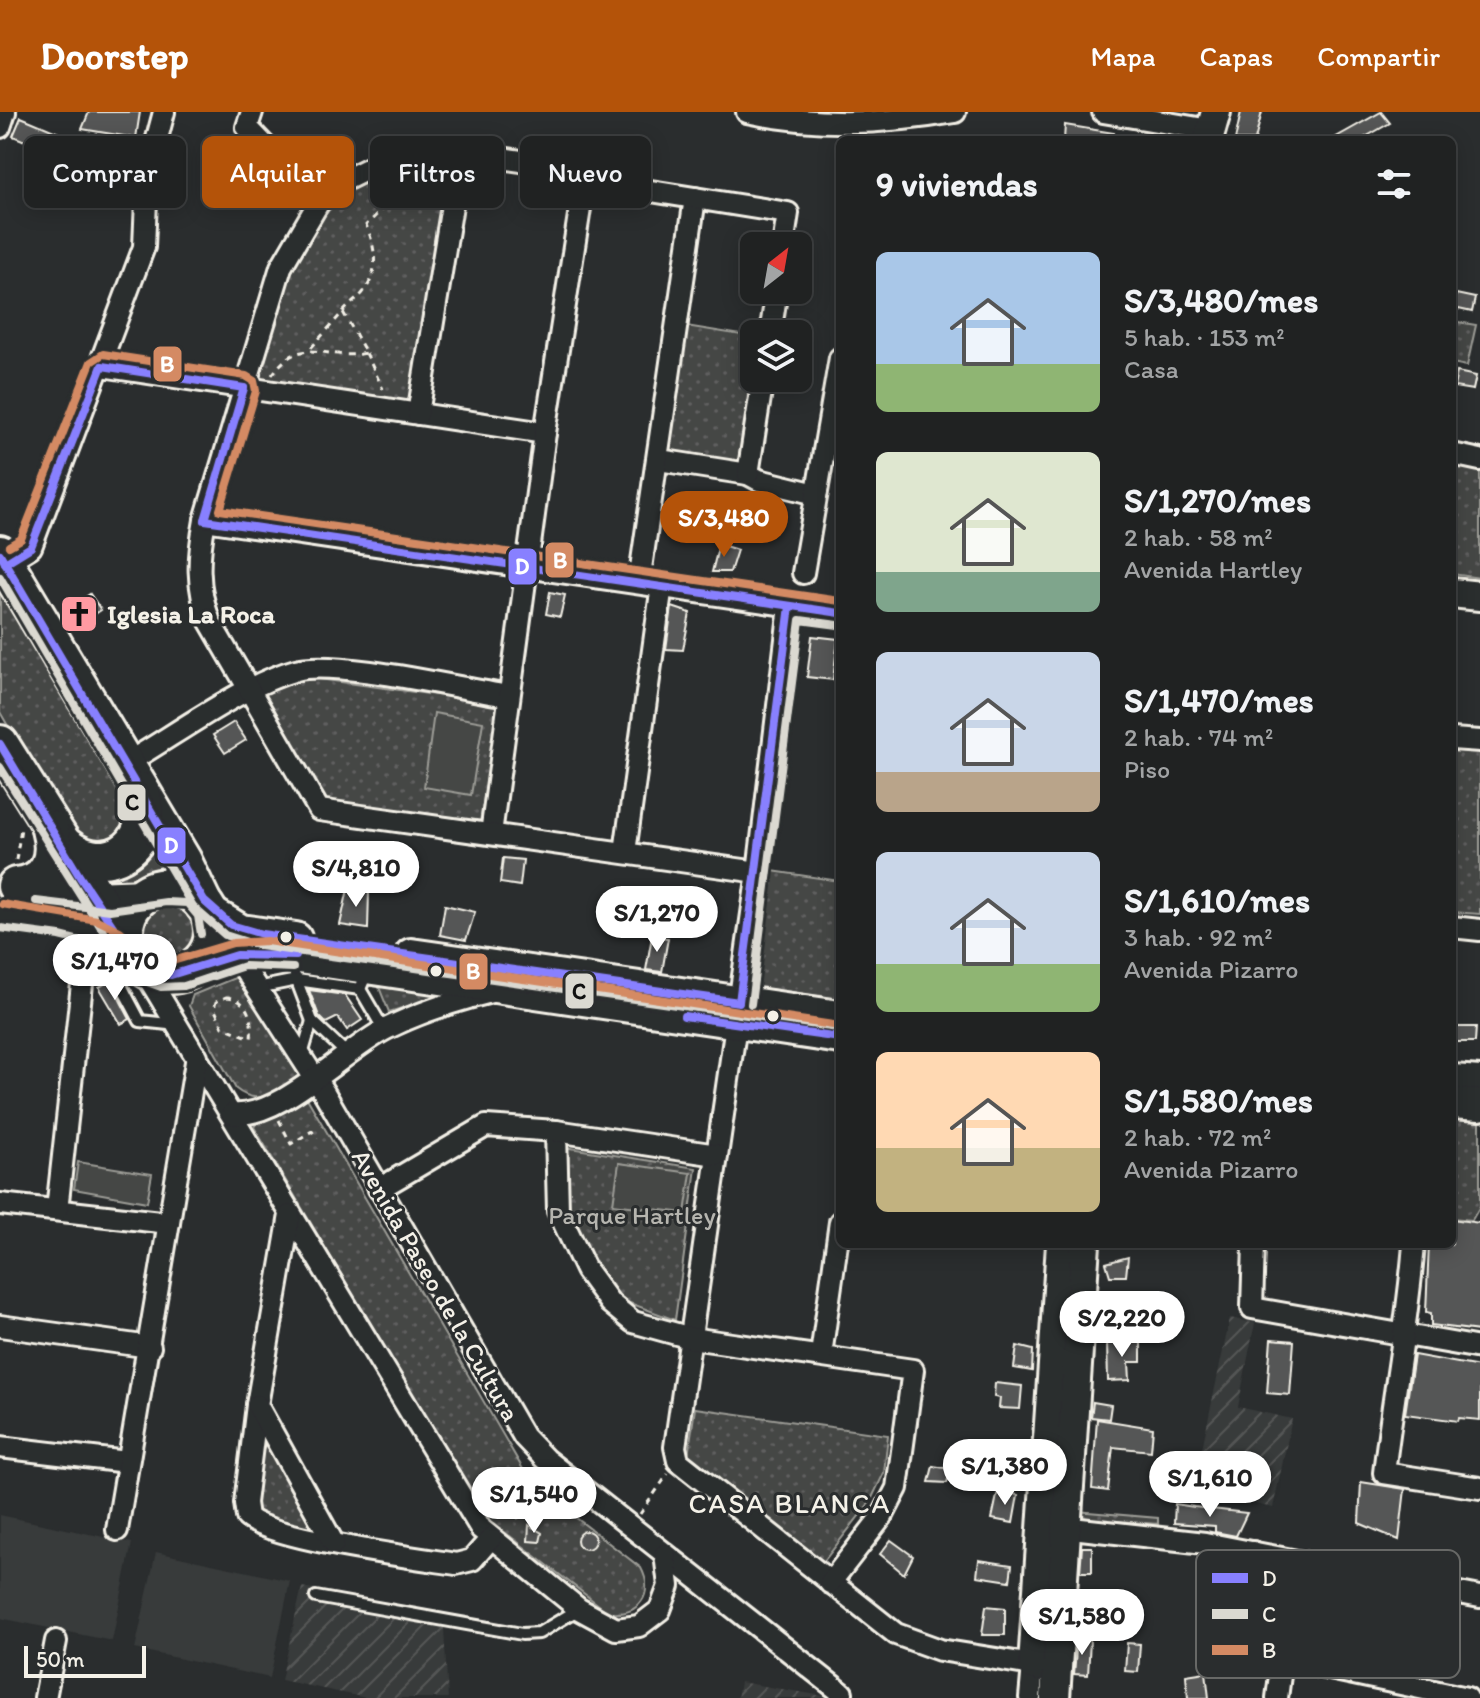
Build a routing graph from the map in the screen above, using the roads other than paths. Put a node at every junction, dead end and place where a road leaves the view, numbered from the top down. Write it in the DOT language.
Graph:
graph roads {
  1 [pos="5,112"];
  2 [pos="164,112"];
  3 [pos="252,112"];
  4 [pos="747,112"];
  5 [pos="955,112"];
  6 [pos="1103,112"];
  7 [pos="920,115"];
  8 [pos="1211,122"];
  9 [pos="0,127"];
  10 [pos="256,136"];
  11 [pos="651,191"];
  12 [pos="695,198"];
  13 [pos="315,208"];
  14 [pos="452,208"];
  15 [pos="580,208"];
  16 [pos="785,232"];
  17 [pos="102,366"];
  18 [pos="836,381"];
  19 [pos="251,388"];
  20 [pos="761,392"];
  21 [pos="418,414"];
  22 [pos="545,433"];
  23 [pos="1456,455"];
  24 [pos="659,460"];
  25 [pos="1480,460"];
  26 [pos="748,474"];
  27 [pos="816,494"];
  28 [pos="205,520"];
  29 [pos="3,558"];
  30 [pos="527,566"];
  31 [pos="803,573"];
  32 [pos="639,582"];
  33 [pos="662,585"];
  34 [pos="1456,593"];
  35 [pos="1480,596"];
  36 [pos="790,606"];
  37 [pos="836,612"];
  38 [pos="250,691"];
  39 [pos="508,696"];
  40 [pos="1456,739"];
  41 [pos="1480,741"];
  42 [pos="0,744"];
  43 [pos="133,778"];
  44 [pos="36,822"];
  45 [pos="491,834"];
  46 [pos="625,852"];
  47 [pos="758,872"];
  48 [pos="8,889"];
  49 [pos="145,894"];
  50 [pos="208,910"];
  51 [pos="94,914"];
  52 [pos="1456,927"];
  53 [pos="1480,930"];
  54 [pos="236,955"];
  55 [pos="130,960"];
  56 [pos="84,966"];
  57 [pos="291,967"];
  58 [pos="189,971"];
  59 [pos="365,978"];
  60 [pos="257,988"];
  61 [pos="498,990"];
  62 [pos="737,1012"];
  63 [pos="836,1016"];
  64 [pos="312,1021"];
  65 [pos="178,1025"];
  66 [pos="384,1030"];
  67 [pos="836,1037"];
  68 [pos="345,1052"];
  69 [pos="197,1056"];
  70 [pos="301,1057"];
  71 [pos="315,1077"];
  72 [pos="1456,1080"];
  73 [pos="1480,1082"];
  74 [pos="1456,1103"];
  75 [pos="1480,1105"];
  76 [pos="232,1114"];
  77 [pos="556,1131"];
  78 [pos="717,1155"];
  79 [pos="379,1189"];
  80 [pos="0,1204"];
  81 [pos="57,1210"];
  82 [pos="290,1215"];
  83 [pos="169,1223"];
  84 [pos="836,1248"];
  85 [pos="1061,1248"];
  86 [pos="1085,1248"];
  87 [pos="1254,1248"];
  88 [pos="1414,1248"];
  89 [pos="0,1326"];
  90 [pos="1402,1336"];
  91 [pos="691,1338"];
  92 [pos="150,1347"];
  93 [pos="1480,1348"];
  94 [pos="821,1355"];
  95 [pos="257,1405"];
  96 [pos="0,1447"];
  97 [pos="127,1462"];
  98 [pos="1480,1488"];
  99 [pos="1054,1526"];
  100 [pos="117,1530"];
  101 [pos="491,1538"];
  102 [pos="334,1544"];
  103 [pos="1238,1550"];
  104 [pos="665,1554"];
  105 [pos="830,1583"];
  106 [pos="1460,1594"];
  107 [pos="316,1597"];
  108 [pos="1480,1597"];
  109 [pos="579,1609"];
  110 [pos="56,1641"];
  111 [pos="1045,1667"];
  112 [pos="1280,1678"];
  113 [pos="1370,1678"];
  114 [pos="842,1693"];
  115 [pos="46,1698"];
  116 [pos="1030,1698"];
  117 [pos="1055,1698"];
  118 [pos="1277,1698"];
  119 [pos="1467,1698"];
  1 -- 9 [label="street"];
  2 -- 17 [label="street"];
  3 -- 10 [label="street"];
  4 -- 7 [label="street"];
  5 -- 7 [label="street"];
  6 -- 8 [label="street"];
  11 -- 12 [label="street"];
  12 -- 16 [label="street"];
  12 -- 24 [label="street"];
  13 -- 19 [label="street"];
  14 -- 21 [label="street"];
  15 -- 22 [label="street"];
  17 -- 19 [label="street"];
  17 -- 29 [label="street"];
  18 -- 27 [label="street"];
  19 -- 21 [label="street"];
  19 -- 28 [label="street"];
  20 -- 26 [label="street"];
  21 -- 22 [label="street"];
  22 -- 30 [label="street"];
  23 -- 25 [label="street"];
  24 -- 26 [label="street"];
  24 -- 32 [label="street"];
  26 -- 27 [label="street"];
  27 -- 31 [label="street"];
  28 -- 30 [label="street"];
  28 -- 38 [label="street"];
  29 -- 43 [label="highway, Avenida Paseo de la Cultura"];
  30 -- 32 [label="street"];
  30 -- 39 [label="street"];
  32 -- 33 [label="street"];
  33 -- 36 [label="street"];
  33 -- 46 [label="street"];
  34 -- 35 [label="main road"];
  36 -- 37 [label="street"];
  36 -- 47 [label="street"];
  38 -- 39 [label="street"];
  38 -- 43 [label="street"];
  38 -- 45 [label="street"];
  39 -- 45 [label="street"];
  40 -- 41 [label="street"];
  42 -- 44 [label="highway"];
  43 -- 44 [label="highway"];
  43 -- 50 [label="highway, Avenida Paseo de la Cultura"];
  44 -- 48 [label="highway"];
  44 -- 51 [label="highway"];
  45 -- 46 [label="street"];
  46 -- 47 [label="street"];
  47 -- 62 [label="street"];
  48 -- 51 [label="main road"];
  49 -- 50 [label="highway"];
  49 -- 51 [label="main road"];
  49 -- 55 [label="highway"];
  50 -- 54 [label="street, Avenida Paseo de la Cultura"];
  50 -- 58 [label="highway"];
  50 -- 62 [label="main road"];
  51 -- 55 [label="highway"];
  51 -- 56 [label="street"];
  52 -- 53 [label="street"];
  54 -- 57 [label="main road"];
  54 -- 58 [label="main road"];
  54 -- 60 [label="street, Avenida Paseo de la Cultura"];
  55 -- 56 [label="lane"];
  55 -- 58 [label="highway"];
  55 -- 65 [label="street"];
  55 -- 65 [label="lane"];
  56 -- 81 [label="street"];
  57 -- 59 [label="main road"];
  57 -- 60 [label="lane"];
  57 -- 64 [label="lane"];
  59 -- 61 [label="main road"];
  59 -- 66 [label="lane"];
  60 -- 70 [label="street, Avenida Paseo de la Cultura"];
  61 -- 62 [label="main road"];
  61 -- 66 [label="street"];
  62 -- 63 [label="main road"];
  62 -- 67 [label="main road"];
  62 -- 78 [label="street"];
  64 -- 68 [label="lane"];
  64 -- 70 [label="lane"];
  65 -- 69 [label="street"];
  66 -- 68 [label="street"];
  68 -- 71 [label="street"];
  69 -- 76 [label="street"];
  69 -- 83 [label="street"];
  70 -- 71 [label="street, Avenida Paseo de la Cultura"];
  71 -- 76 [label="street"];
  71 -- 79 [label="street, Avenida Paseo de la Cultura"];
  72 -- 73 [label="main road"];
  74 -- 75 [label="main road"];
  76 -- 82 [label="street"];
  77 -- 78 [label="street"];
  77 -- 79 [label="street"];
  77 -- 91 [label="street"];
  78 -- 91 [label="street"];
  79 -- 104 [label="street, Avenida Paseo de la Cultura"];
  80 -- 81 [label="street"];
  81 -- 83 [label="street"];
  82 -- 95 [label="street"];
  82 -- 101 [label="street"];
  83 -- 92 [label="street"];
  84 -- 94 [label="street"];
  85 -- 99 [label="main road"];
  86 -- 99 [label="main road"];
  87 -- 90 [label="street"];
  88 -- 90 [label="street"];
  89 -- 92 [label="street"];
  90 -- 93 [label="street"];
  90 -- 98 [label="street"];
  91 -- 94 [label="street"];
  91 -- 105 [label="street"];
  92 -- 97 [label="street"];
  94 -- 105 [label="street"];
  95 -- 102 [label="street"];
  95 -- 102 [label="street"];
  96 -- 97 [label="street"];
  97 -- 100 [label="street"];
  99 -- 103 [label="street"];
  99 -- 111 [label="main road"];
  101 -- 102 [label="street"];
  101 -- 109 [label="street"];
  104 -- 109 [label="street"];
  104 -- 114 [label="street, Avenida Paseo de la Cultura"];
  105 -- 111 [label="street"];
  106 -- 108 [label="street"];
  107 -- 109 [label="lane"];
  110 -- 115 [label="street"];
  111 -- 116 [label="street"];
  111 -- 117 [label="main road"];
  112 -- 118 [label="street"];
  113 -- 119 [label="street"];
}
